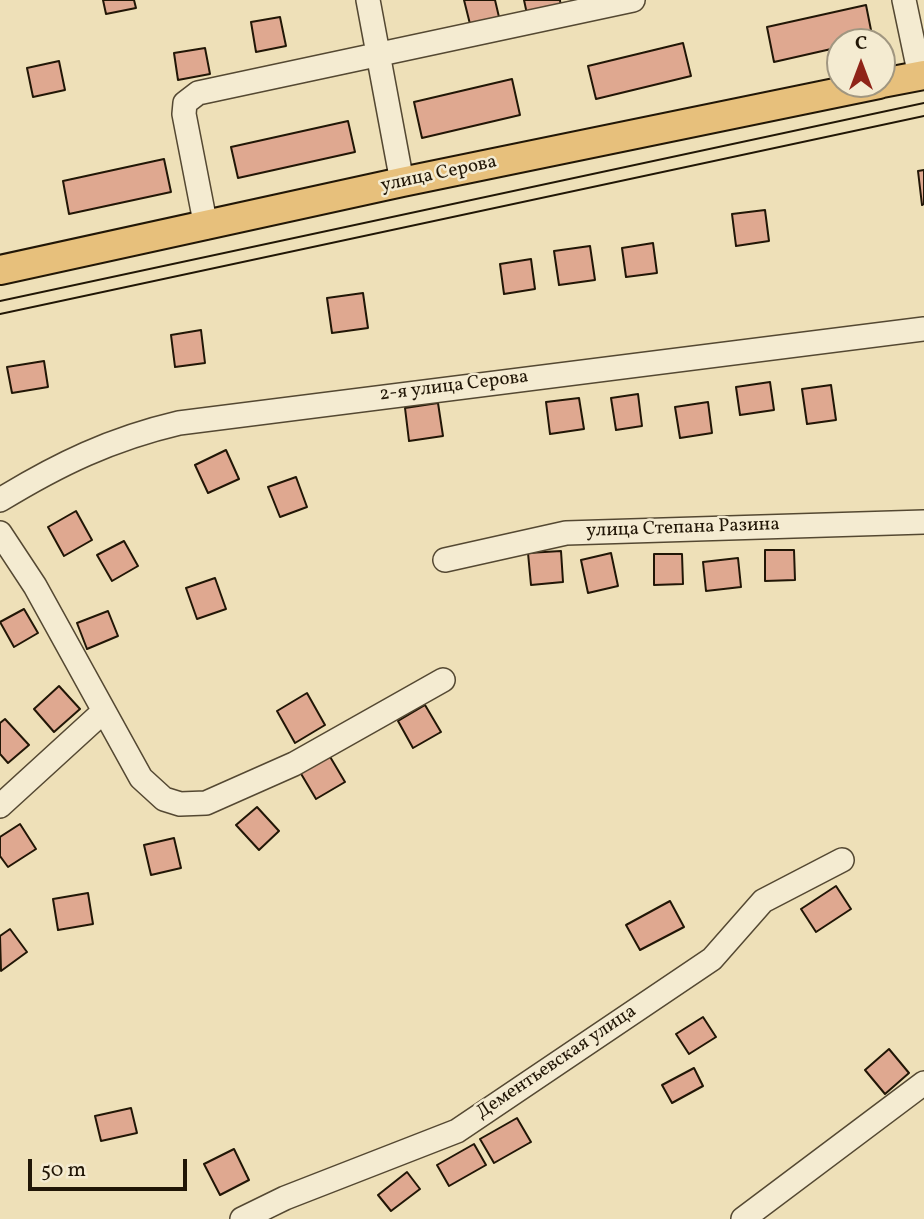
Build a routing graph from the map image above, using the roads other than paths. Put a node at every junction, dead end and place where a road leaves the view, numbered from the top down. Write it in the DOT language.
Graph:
graph roads {
  1 [pos="368,0"];
  2 [pos="633,0"];
  3 [pos="904,0"];
  4 [pos="378,56"];
  5 [pos="922,75"];
  6 [pos="896,81"];
  7 [pos="826,95"];
  8 [pos="402,182"];
  9 [pos="206,226"];
  10 [pos="0,270"];
  11 [pos="924,329"];
  12 [pos="0,500"];
  13 [pos="924,522"];
  14 [pos="0,533"];
  15 [pos="445,560"];
  16 [pos="443,680"];
  17 [pos="104,711"];
  18 [pos="0,806"];
  19 [pos="842,860"];
  20 [pos="924,1083"];
  21 [pos="242,1219"];
  22 [pos="743,1219"];
  1 -- 4 [label="street"];
  2 -- 4 [label="street"];
  3 -- 5 [label="street"];
  4 -- 8 [label="street"];
  4 -- 9 [label="street"];
  5 -- 6 [label="main road, улица Серова"];
  7 -- 8 [label="main road, улица Серова"];
  8 -- 9 [label="main road, улица Серова"];
  9 -- 10 [label="main road, улица Серова"];
  11 -- 12 [label="street, 2-я улица Серова"];
  13 -- 15 [label="street, улица Степана Разина"];
  14 -- 17 [label="street"];
  16 -- 17 [label="street"];
  17 -- 18 [label="street"];
  19 -- 21 [label="street, Дементьевская улица"];
  20 -- 22 [label="street"];
}
